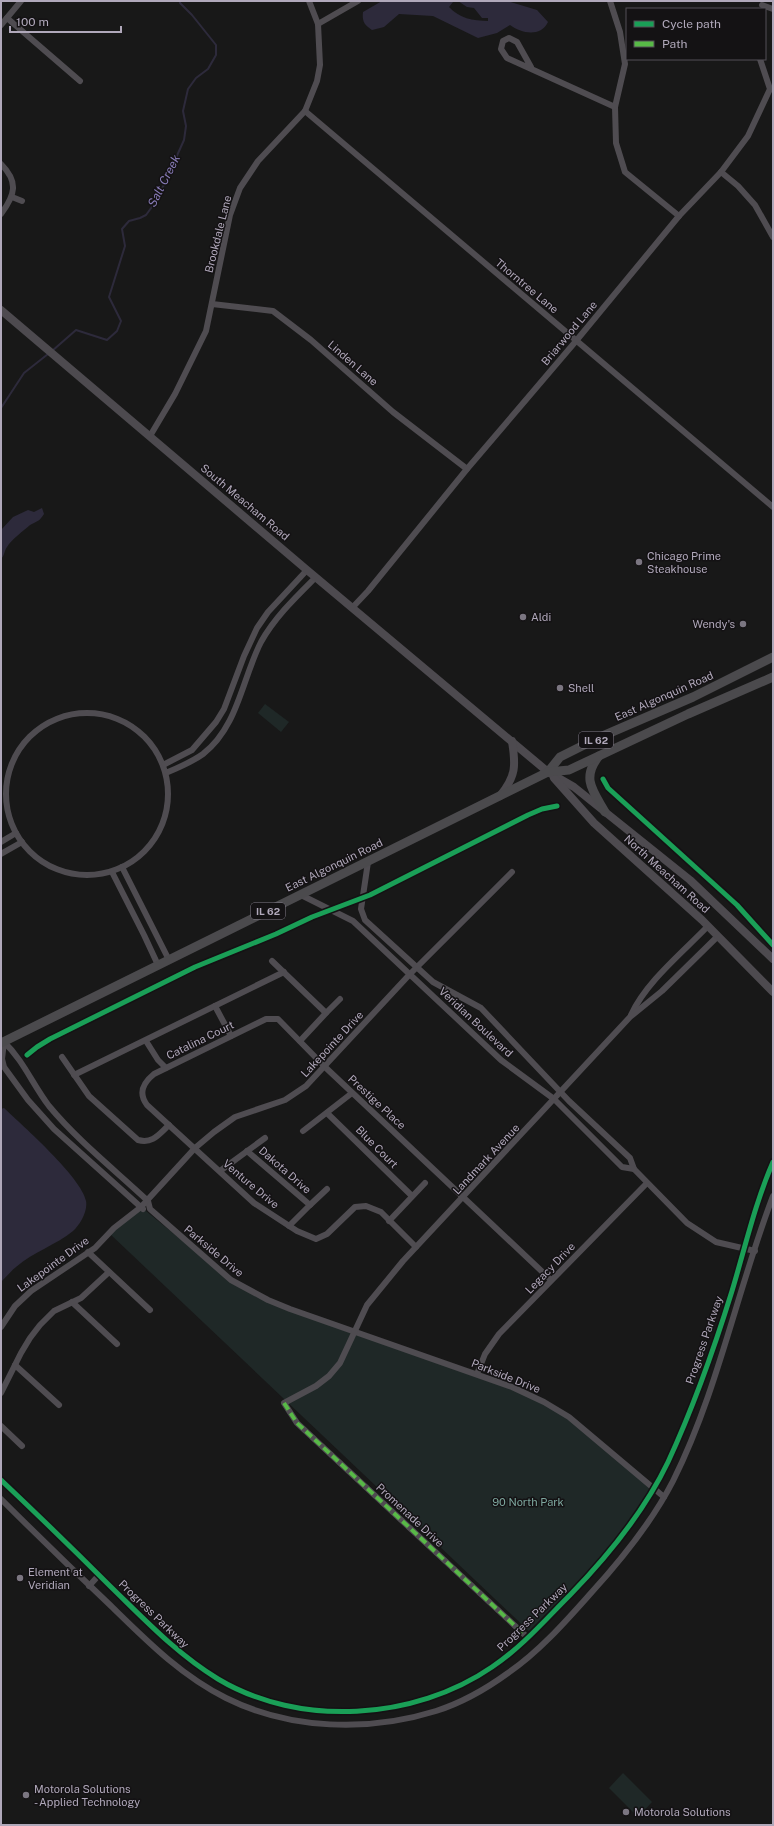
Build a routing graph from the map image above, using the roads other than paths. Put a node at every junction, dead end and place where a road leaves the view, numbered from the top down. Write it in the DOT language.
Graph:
graph roads {
  1 [pos="21,1"];
  2 [pos="309,1"];
  3 [pos="358,1"];
  4 [pos="610,1"];
  5 [pos="763,5"];
  6 [pos="773,9"];
  7 [pos="7,18"];
  8 [pos="318,24"];
  9 [pos="1,25"];
  10 [pos="760,60"];
  11 [pos="531,67"];
  12 [pos="80,82"];
  13 [pos="772,89"];
  14 [pos="615,107"];
  15 [pos="304,111"];
  16 [pos="1,164"];
  17 [pos="721,172"];
  18 [pos="12,197"];
  19 [pos="22,201"];
  20 [pos="1,214"];
  21 [pos="679,216"];
  22 [pos="773,237"];
  23 [pos="212,304"];
  24 [pos="1,310"];
  25 [pos="576,341"];
  26 [pos="150,436"];
  27 [pos="467,468"];
  28 [pos="773,507"];
  29 [pos="307,570"];
  30 [pos="316,577"];
  31 [pos="352,608"];
  32 [pos="773,657"];
  33 [pos="773,677"];
  34 [pos="475,710"];
  35 [pos="512,741"];
  36 [pos="599,755"];
  37 [pos="165,764"];
  38 [pos="168,772"];
  39 [pos="548,772"];
  40 [pos="500,796"];
  41 [pos="605,812"];
  42 [pos="16,833"];
  43 [pos="1,842"];
  44 [pos="22,842"];
  45 [pos="1,854"];
  46 [pos="368,862"];
  47 [pos="122,867"];
  48 [pos="112,872"];
  49 [pos="512,872"];
  50 [pos="301,895"];
  51 [pos="708,926"];
  52 [pos="718,936"];
  53 [pos="773,959"];
  54 [pos="169,960"];
  55 [pos="272,961"];
  56 [pos="158,965"];
  57 [pos="416,968"];
  58 [pos="284,972"];
  59 [pos="410,974"];
  60 [pos="773,992"];
  61 [pos="340,999"];
  62 [pos="215,1006"];
  63 [pos="326,1013"];
  64 [pos="630,1017"];
  65 [pos="278,1019"];
  66 [pos="231,1036"];
  67 [pos="146,1041"];
  68 [pos="300,1041"];
  69 [pos="2,1043"];
  70 [pos="62,1057"];
  71 [pos="325,1067"];
  72 [pos="166,1068"];
  73 [pos="74,1075"];
  74 [pos="561,1092"];
  75 [pos="352,1093"];
  76 [pos="142,1094"];
  77 [pos="554,1099"];
  78 [pos="327,1113"];
  79 [pos="169,1125"];
  80 [pos="303,1131"];
  81 [pos="265,1138"];
  82 [pos="195,1148"];
  83 [pos="247,1151"];
  84 [pos="773,1162"];
  85 [pos="634,1169"];
  86 [pos="220,1172"];
  87 [pos="425,1183"];
  88 [pos="647,1183"];
  89 [pos="327,1189"];
  90 [pos="412,1196"];
  91 [pos="773,1196"];
  92 [pos="464,1197"];
  93 [pos="147,1200"];
  94 [pos="310,1205"];
  95 [pos="141,1207"];
  96 [pos="150,1209"];
  97 [pos="389,1221"];
  98 [pos="289,1226"];
  99 [pos="416,1248"];
  100 [pos="744,1249"];
  101 [pos="755,1251"];
  102 [pos="88,1252"];
  103 [pos="109,1272"];
  104 [pos="551,1280"];
  105 [pos="72,1302"];
  106 [pos="150,1310"];
  107 [pos="1,1326"];
  108 [pos="353,1332"];
  109 [pos="117,1344"];
  110 [pos="15,1365"];
  111 [pos="478,1374"];
  112 [pos="1,1394"];
  113 [pos="284,1403"];
  114 [pos="59,1405"];
  115 [pos="1,1426"];
  116 [pos="22,1446"];
  117 [pos="1,1480"];
  118 [pos="654,1488"];
  119 [pos="664,1497"];
  120 [pos="1,1499"];
  121 [pos="99,1575"];
  122 [pos="89,1586"];
  123 [pos="528,1638"];
  1 -- 7 [label="street"];
  2 -- 8 [label="street, Brookdale Lane"];
  3 -- 8 [label="street"];
  4 -- 14 [label="street"];
  5 -- 6 [label="street"];
  7 -- 9 [label="street"];
  7 -- 12 [label="street"];
  8 -- 15 [label="street, Brookdale Lane"];
  10 -- 13 [label="street, Briarwood Lane"];
  11 -- 11 [label="street"];
  11 -- 14 [label="street"];
  13 -- 17 [label="street, Briarwood Lane"];
  14 -- 21 [label="street"];
  15 -- 23 [label="street, Brookdale Lane"];
  15 -- 25 [label="street, Thorntree Lane"];
  16 -- 18 [label="street"];
  17 -- 21 [label="street, Briarwood Lane"];
  17 -- 22 [label="street"];
  18 -- 19 [label="street"];
  18 -- 20 [label="street"];
  21 -- 25 [label="street, Briarwood Lane"];
  23 -- 26 [label="street, Brookdale Lane"];
  23 -- 27 [label="street, Linden Lane"];
  24 -- 26 [label="main road, South Meacham Road"];
  25 -- 27 [label="street, Briarwood Lane"];
  25 -- 28 [label="street, Thorntree Lane"];
  26 -- 29 [label="main road, South Meacham Road"];
  27 -- 31 [label="street, Briarwood Lane"];
  29 -- 30 [label="main road, South Meacham Road"];
  29 -- 37 [label="street"];
  30 -- 31 [label="main road, South Meacham Road"];
  30 -- 38 [label="street"];
  31 -- 34 [label="main road, South Meacham Road"];
  32 -- 39 [label="main road, East Algonquin Road / IL 62"];
  33 -- 36 [label="main road, East Algonquin Road / IL 62"];
  34 -- 35 [label="main road, North Meacham Road"];
  35 -- 39 [label="main road, North Meacham Road"];
  35 -- 40 [label="main road"];
  36 -- 39 [label="main road, East Algonquin Road / IL 62"];
  36 -- 41 [label="main road"];
  37 -- 38 [label="street"];
  37 -- 42 [label="street"];
  38 -- 47 [label="street"];
  39 -- 40 [label="main road, East Algonquin Road / IL 62"];
  39 -- 41 [label="main road, North Meacham Road"];
  39 -- 51 [label="main road, North Meacham Road"];
  40 -- 46 [label="main road, East Algonquin Road / IL 62"];
  41 -- 53 [label="main road, North Meacham Road"];
  42 -- 43 [label="street"];
  42 -- 44 [label="street"];
  44 -- 45 [label="street"];
  44 -- 48 [label="street"];
  46 -- 50 [label="main road, East Algonquin Road / IL 62"];
  46 -- 57 [label="street, Veridian Boulevard"];
  47 -- 48 [label="street"];
  47 -- 54 [label="street"];
  48 -- 56 [label="street"];
  49 -- 57 [label="street, Lakepointe Drive"];
  50 -- 54 [label="main road, East Algonquin Road / IL 62"];
  50 -- 59 [label="street, Veridian Boulevard"];
  51 -- 52 [label="main road, North Meacham Road"];
  51 -- 64 [label="street"];
  52 -- 60 [label="main road, North Meacham Road"];
  52 -- 64 [label="street, Landmark Avenue"];
  54 -- 56 [label="main road, East Algonquin Road / IL 62"];
  55 -- 58 [label="street"];
  56 -- 69 [label="main road, East Algonquin Road / IL 62"];
  57 -- 59 [label="street, Lakepointe Drive"];
  57 -- 74 [label="street, Veridian Boulevard"];
  58 -- 62 [label="street"];
  58 -- 63 [label="street"];
  59 -- 71 [label="street, Lakepointe Drive"];
  59 -- 77 [label="street, Veridian Boulevard"];
  61 -- 63 [label="street"];
  62 -- 66 [label="street"];
  62 -- 67 [label="street"];
  63 -- 68 [label="street"];
  64 -- 74 [label="street, Landmark Avenue"];
  65 -- 66 [label="street, Catalina Court"];
  65 -- 68 [label="street, Prestige Place"];
  66 -- 72 [label="street, Catalina Court"];
  67 -- 72 [label="street"];
  67 -- 73 [label="street"];
  68 -- 71 [label="street, Prestige Place"];
  69 -- 93 [label="street"];
  69 -- 95 [label="street"];
  70 -- 73 [label="street"];
  71 -- 75 [label="street, Prestige Place"];
  71 -- 82 [label="street, Lakepointe Drive"];
  72 -- 76 [label="street, Catalina Court"];
  73 -- 79 [label="street"];
  74 -- 77 [label="street, Landmark Avenue"];
  74 -- 85 [label="street, Veridian Boulevard"];
  75 -- 78 [label="street"];
  75 -- 92 [label="street, Prestige Place"];
  76 -- 79 [label="street, Venture Drive"];
  77 -- 85 [label="street, Veridian Boulevard"];
  77 -- 92 [label="street, Landmark Avenue"];
  78 -- 80 [label="street"];
  78 -- 90 [label="street, Blue Court"];
  79 -- 82 [label="street, Venture Drive"];
  81 -- 83 [label="street, Dakota Drive"];
  82 -- 86 [label="street, Venture Drive"];
  82 -- 93 [label="street, Lakepointe Drive"];
  83 -- 86 [label="street, Dakota Drive"];
  83 -- 94 [label="street, Dakota Drive"];
  84 -- 100 [label="street, Progress Parkway"];
  85 -- 88 [label="street, Veridian Boulevard"];
  86 -- 98 [label="street, Venture Drive"];
  87 -- 90 [label="street"];
  88 -- 100 [label="street, Veridian Boulevard"];
  88 -- 104 [label="street, Legacy Drive"];
  89 -- 94 [label="street, Dakota Drive"];
  90 -- 97 [label="street"];
  91 -- 101 [label="street, Progress Parkway"];
  92 -- 99 [label="street, Landmark Avenue"];
  92 -- 104 [label="street, Prestige Place"];
  93 -- 95 [label="street, Lakepointe Drive"];
  93 -- 96 [label="street"];
  94 -- 98 [label="street, Dakota Drive"];
  95 -- 96 [label="street"];
  95 -- 102 [label="street, Lakepointe Drive"];
  96 -- 108 [label="street, Parkside Drive"];
  97 -- 98 [label="street, Venture Drive"];
  97 -- 99 [label="street, Venture Drive"];
  99 -- 108 [label="street, Landmark Avenue"];
  100 -- 101 [label="street, Veridian Boulevard"];
  100 -- 118 [label="street, Progress Parkway"];
  101 -- 119 [label="street, Progress Parkway"];
  102 -- 103 [label="street"];
  102 -- 107 [label="street, Lakepointe Drive"];
  103 -- 105 [label="street"];
  103 -- 106 [label="street"];
  104 -- 111 [label="street, Legacy Drive"];
  105 -- 109 [label="street"];
  105 -- 110 [label="street"];
  108 -- 111 [label="street, Parkside Drive"];
  108 -- 113 [label="street, Landmark Avenue"];
  110 -- 112 [label="street"];
  110 -- 114 [label="street"];
  111 -- 118 [label="street, Parkside Drive"];
  113 -- 123 [label="street, Promenade Drive"];
  115 -- 116 [label="street"];
  117 -- 121 [label="street, Progress Parkway"];
  118 -- 119 [label="street, Parkside Drive"];
  118 -- 123 [label="street, Progress Parkway"];
  119 -- 122 [label="street, Progress Parkway"];
  120 -- 122 [label="street, Progress Parkway"];
  121 -- 122 [label="street"];
  121 -- 123 [label="street, Progress Parkway"];
}
